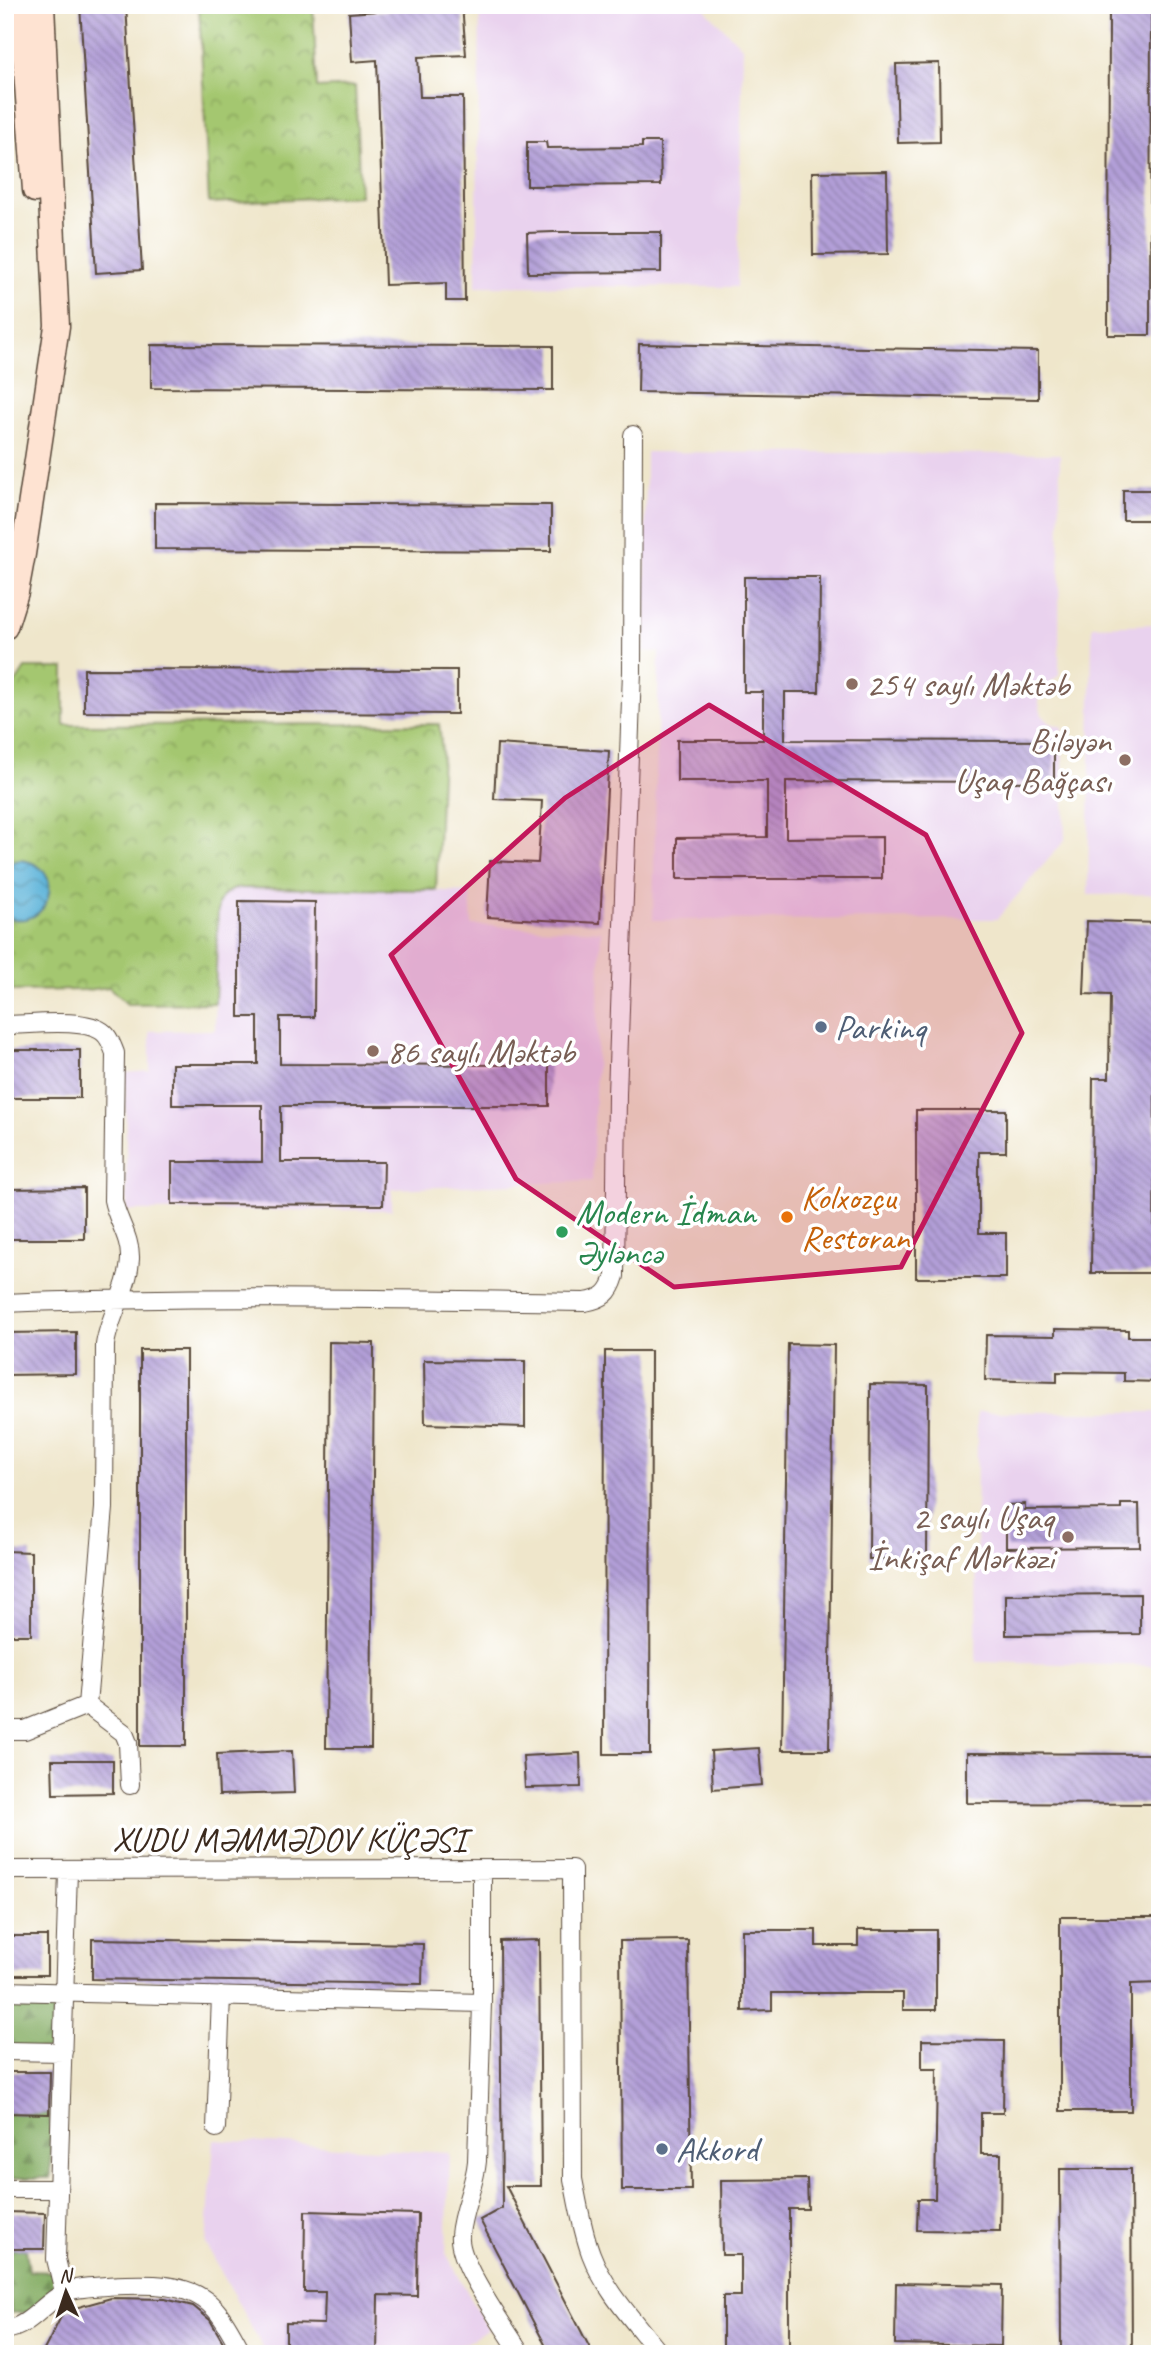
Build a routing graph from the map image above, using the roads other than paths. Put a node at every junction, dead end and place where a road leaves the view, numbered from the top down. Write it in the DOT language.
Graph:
graph roads {
  1 [pos="21,5"];
  2 [pos="42,5"];
  3 [pos="50,304"];
  4 [pos="633,435"];
  5 [pos="5,576"];
  6 [pos="5,627"];
  7 [pos="5,1025"];
  8 [pos="119,1298"];
  9 [pos="5,1303"];
  10 [pos="87,1705"];
  11 [pos="5,1730"];
  12 [pos="130,1785"];
  13 [pos="5,1870"];
  14 [pos="482,1870"];
  15 [pos="68,1871"];
  16 [pos="5,1991"];
  17 [pos="64,1992"];
  18 [pos="221,1996"];
  19 [pos="482,2003"];
  20 [pos="5,2051"];
  21 [pos="63,2052"];
  22 [pos="216,2127"];
  23 [pos="5,2189"];
  24 [pos="58,2189"];
  25 [pos="64,2292"];
  26 [pos="5,2330"];
  27 [pos="243,2354"];
  28 [pos="521,2354"];
  29 [pos="660,2354"];
  1 -- 3 [label="main road"];
  2 -- 3 [label="main road"];
  3 -- 5 [label="main road"];
  3 -- 6 [label="main road"];
  4 -- 8 [label="street"];
  7 -- 8 [label="street"];
  8 -- 9 [label="street"];
  8 -- 10 [label="street"];
  10 -- 11 [label="street"];
  10 -- 12 [label="street"];
  13 -- 15 [label="street, XUDU MƏMMƏDOV KÜÇƏSI"];
  14 -- 15 [label="street, XUDU MƏMMƏDOV KÜÇƏSI"];
  14 -- 19 [label="street"];
  14 -- 29 [label="street, XUDU MƏMMƏDOV KÜÇƏSI"];
  15 -- 17 [label="street"];
  16 -- 17 [label="street"];
  17 -- 18 [label="street"];
  17 -- 21 [label="street"];
  18 -- 19 [label="street"];
  18 -- 22 [label="street"];
  19 -- 28 [label="street"];
  20 -- 21 [label="street"];
  21 -- 24 [label="street"];
  23 -- 24 [label="street"];
  24 -- 25 [label="street"];
  25 -- 26 [label="street"];
  25 -- 27 [label="street"];
}
